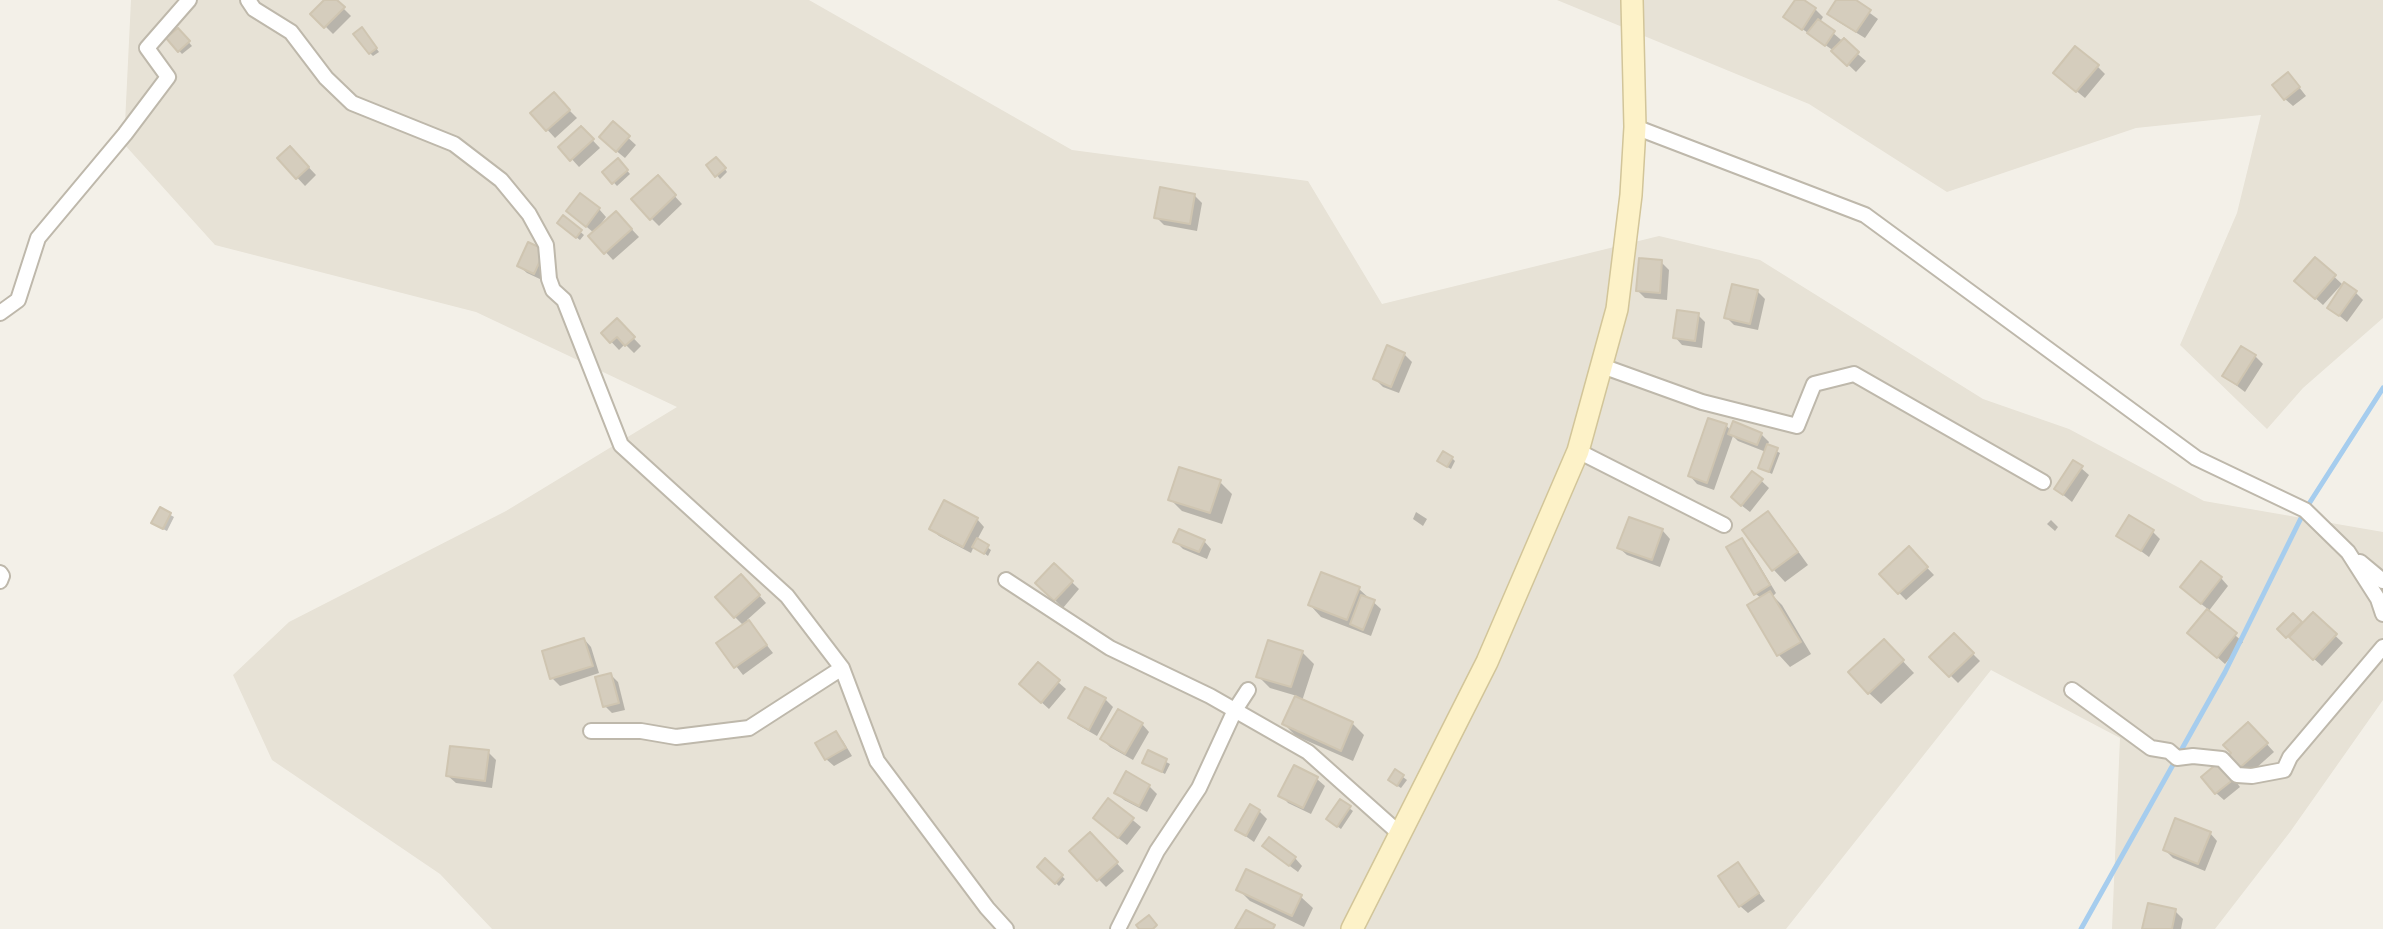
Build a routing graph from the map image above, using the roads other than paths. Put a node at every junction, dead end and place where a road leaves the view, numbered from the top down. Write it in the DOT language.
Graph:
graph roads {
  1 [pos="189,0"];
  2 [pos="248,0"];
  3 [pos="1632,0"];
  4 [pos="1635,127"];
  5 [pos="0,313"];
  6 [pos="1602,366"];
  7 [pos="1578,451"];
  8 [pos="2043,482"];
  9 [pos="1724,525"];
  10 [pos="2348,552"];
  11 [pos="0,573"];
  12 [pos="1006,580"];
  13 [pos="0,581"];
  14 [pos="2383,581"];
  15 [pos="2383,614"];
  16 [pos="2383,647"];
  17 [pos="842,668"];
  18 [pos="1248,690"];
  19 [pos="2072,690"];
  20 [pos="1236,710"];
  21 [pos="590,731"];
  22 [pos="1400,834"];
  23 [pos="1006,929"];
  24 [pos="1118,929"];
  25 [pos="1352,929"];
  1 -- 5 [label="street"];
  2 -- 17 [label="street"];
  3 -- 4 [label="main road"];
  4 -- 6 [label="main road"];
  4 -- 10 [label="street"];
  6 -- 7 [label="main road"];
  6 -- 8 [label="street"];
  7 -- 9 [label="street"];
  7 -- 22 [label="main road"];
  10 -- 14 [label="street"];
  10 -- 15 [label="street"];
  11 -- 13 [label="street"];
  12 -- 20 [label="street"];
  16 -- 19 [label="street"];
  17 -- 21 [label="street"];
  17 -- 23 [label="street"];
  18 -- 20 [label="street"];
  20 -- 22 [label="street"];
  20 -- 24 [label="street"];
  22 -- 25 [label="main road"];
}
